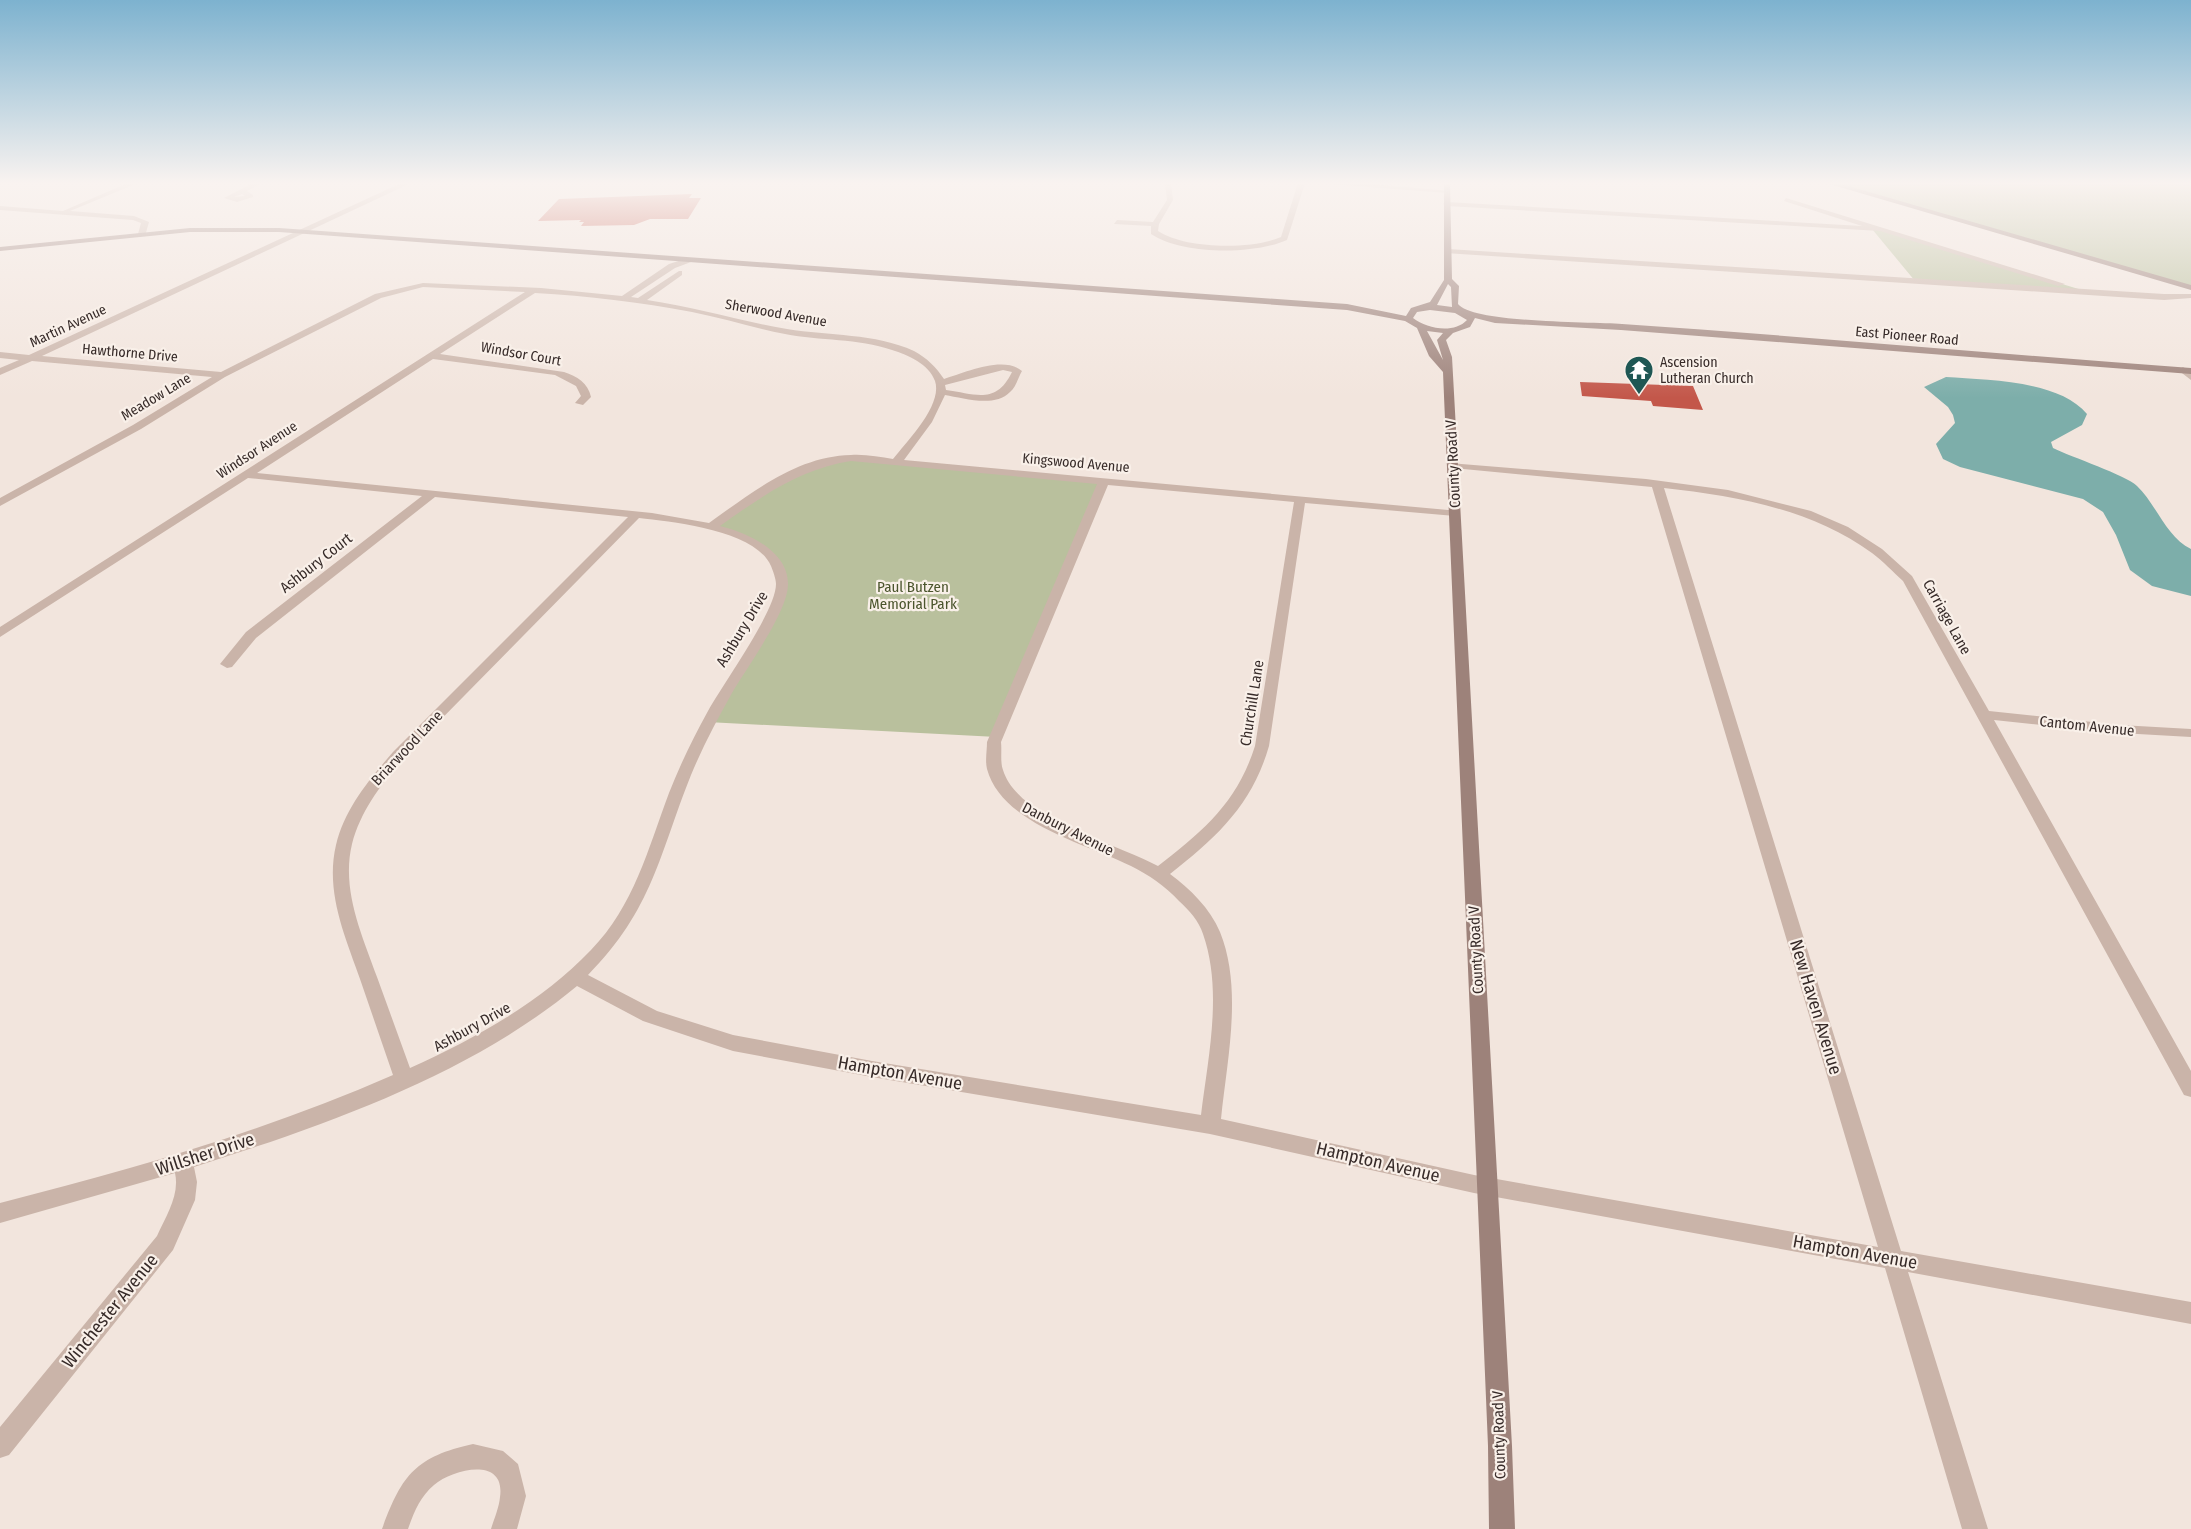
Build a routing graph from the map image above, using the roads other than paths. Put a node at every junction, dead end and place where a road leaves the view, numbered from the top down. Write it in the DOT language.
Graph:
graph roads {
  1 [pos="256,254"];
  2 [pos="611,254"];
  3 [pos="1448,254"];
  4 [pos="1501,254"];
  5 [pos="1966,254"];
  6 [pos="2075,254"];
  7 [pos="688,260"];
  8 [pos="1448,280"];
  9 [pos="2191,288"];
  10 [pos="2085,291"];
  11 [pos="531,292"];
  12 [pos="2191,296"];
  13 [pos="622,300"];
  14 [pos="640,302"];
  15 [pos="1347,307"];
  16 [pos="1430,307"];
  17 [pos="1414,310"];
  18 [pos="1463,313"];
  19 [pos="1408,319"];
  20 [pos="330,321"];
  21 [pos="1467,326"];
  22 [pos="1421,327"];
  23 [pos="1622,327"];
  24 [pos="1450,330"];
  25 [pos="0,355"];
  26 [pos="431,356"];
  27 [pos="32,357"];
  28 [pos="1447,370"];
  29 [pos="0,372"];
  30 [pos="2188,373"];
  31 [pos="222,375"];
  32 [pos="941,388"];
  33 [pos="580,403"];
  34 [pos="897,460"];
  35 [pos="1453,465"];
  36 [pos="248,475"];
  37 [pos="1104,480"];
  38 [pos="1657,484"];
  39 [pos="432,494"];
  40 [pos="1300,499"];
  41 [pos="0,503"];
  42 [pos="1455,513"];
  43 [pos="636,515"];
  44 [pos="711,526"];
  45 [pos="0,633"];
  46 [pos="227,664"];
  47 [pos="1983,715"];
  48 [pos="2191,733"];
  49 [pos="1158,874"];
  50 [pos="576,977"];
  51 [pos="404,1079"];
  52 [pos="2191,1089"];
  53 [pos="1210,1125"];
  54 [pos="182,1161"];
  55 [pos="1488,1186"];
  56 [pos="0,1213"];
  57 [pos="1892,1259"];
  58 [pos="2191,1313"];
  59 [pos="0,1446"];
  60 [pos="394,1529"];
  61 [pos="505,1529"];
  62 [pos="1502,1529"];
  63 [pos="1975,1529"];
  1 -- 27 [label="street, Martin Avenue"];
  2 -- 7 [label="main road"];
  3 -- 8 [label="main road"];
  4 -- 10 [label="street"];
  5 -- 10 [label="street"];
  6 -- 9 [label="main road"];
  7 -- 13 [label="street"];
  7 -- 14 [label="street"];
  7 -- 15 [label="main road"];
  8 -- 16 [label="main road"];
  8 -- 18 [label="main road"];
  10 -- 12 [label="street"];
  11 -- 13 [label="street, Sherwood Avenue"];
  11 -- 20 [label="street, Sherwood Avenue"];
  11 -- 26 [label="street, Windsor Avenue"];
  13 -- 14 [label="street, Sherwood Avenue"];
  14 -- 32 [label="street, Sherwood Avenue"];
  15 -- 17 [label="main road"];
  15 -- 19 [label="main road"];
  16 -- 17 [label="main road"];
  16 -- 18 [label="main road"];
  17 -- 19 [label="main road"];
  18 -- 21 [label="main road"];
  18 -- 23 [label="main road"];
  19 -- 22 [label="main road"];
  20 -- 31 [label="street, Meadow Lane"];
  21 -- 23 [label="main road"];
  21 -- 24 [label="main road"];
  22 -- 24 [label="main road"];
  22 -- 28 [label="main road"];
  23 -- 30 [label="main road, East Pioneer Road"];
  24 -- 28 [label="main road, County Road V"];
  25 -- 27 [label="street, Hawthorne Drive"];
  26 -- 33 [label="street, Windsor Court"];
  26 -- 36 [label="street, Windsor Avenue"];
  27 -- 29 [label="street, Martin Avenue"];
  27 -- 31 [label="street, Hawthorne Drive"];
  28 -- 35 [label="main road, County Road V"];
  31 -- 41 [label="street, Meadow Lane"];
  32 -- 32 [label="street"];
  32 -- 34 [label="street"];
  34 -- 37 [label="street, Kingswood Avenue"];
  34 -- 44 [label="street, Kingswood Avenue"];
  35 -- 38 [label="street, Carriage Lane"];
  35 -- 42 [label="main road, County Road V"];
  36 -- 39 [label="street, Ashbury Drive"];
  36 -- 45 [label="street, Windsor Avenue"];
  37 -- 40 [label="street, Kingswood Avenue"];
  37 -- 49 [label="street, Danbury Avenue"];
  38 -- 47 [label="street, Carriage Lane"];
  38 -- 57 [label="street, New Haven Avenue"];
  39 -- 43 [label="street, Ashbury Drive"];
  39 -- 46 [label="street, Ashbury Court"];
  40 -- 42 [label="street, Kingswood Avenue"];
  40 -- 49 [label="street, Churchill Lane"];
  42 -- 55 [label="main road, County Road V"];
  43 -- 44 [label="street, Ashbury Drive"];
  43 -- 51 [label="street, Briarwood Lane"];
  44 -- 50 [label="street, Ashbury Drive"];
  47 -- 48 [label="street, Cantom Avenue"];
  47 -- 52 [label="street, Carriage Lane"];
  49 -- 53 [label="street, Danbury Avenue"];
  50 -- 51 [label="street, Ashbury Drive"];
  50 -- 53 [label="street, Hampton Avenue"];
  51 -- 54 [label="street, Willsher Drive"];
  53 -- 55 [label="street, Hampton Avenue"];
  54 -- 56 [label="street, Willsher Drive"];
  54 -- 59 [label="street, Winchester Avenue"];
  55 -- 57 [label="street, Hampton Avenue"];
  55 -- 62 [label="main road, County Road V"];
  57 -- 58 [label="street, Hampton Avenue"];
  57 -- 63 [label="street, New Haven Avenue"];
  60 -- 61 [label="street"];
}
